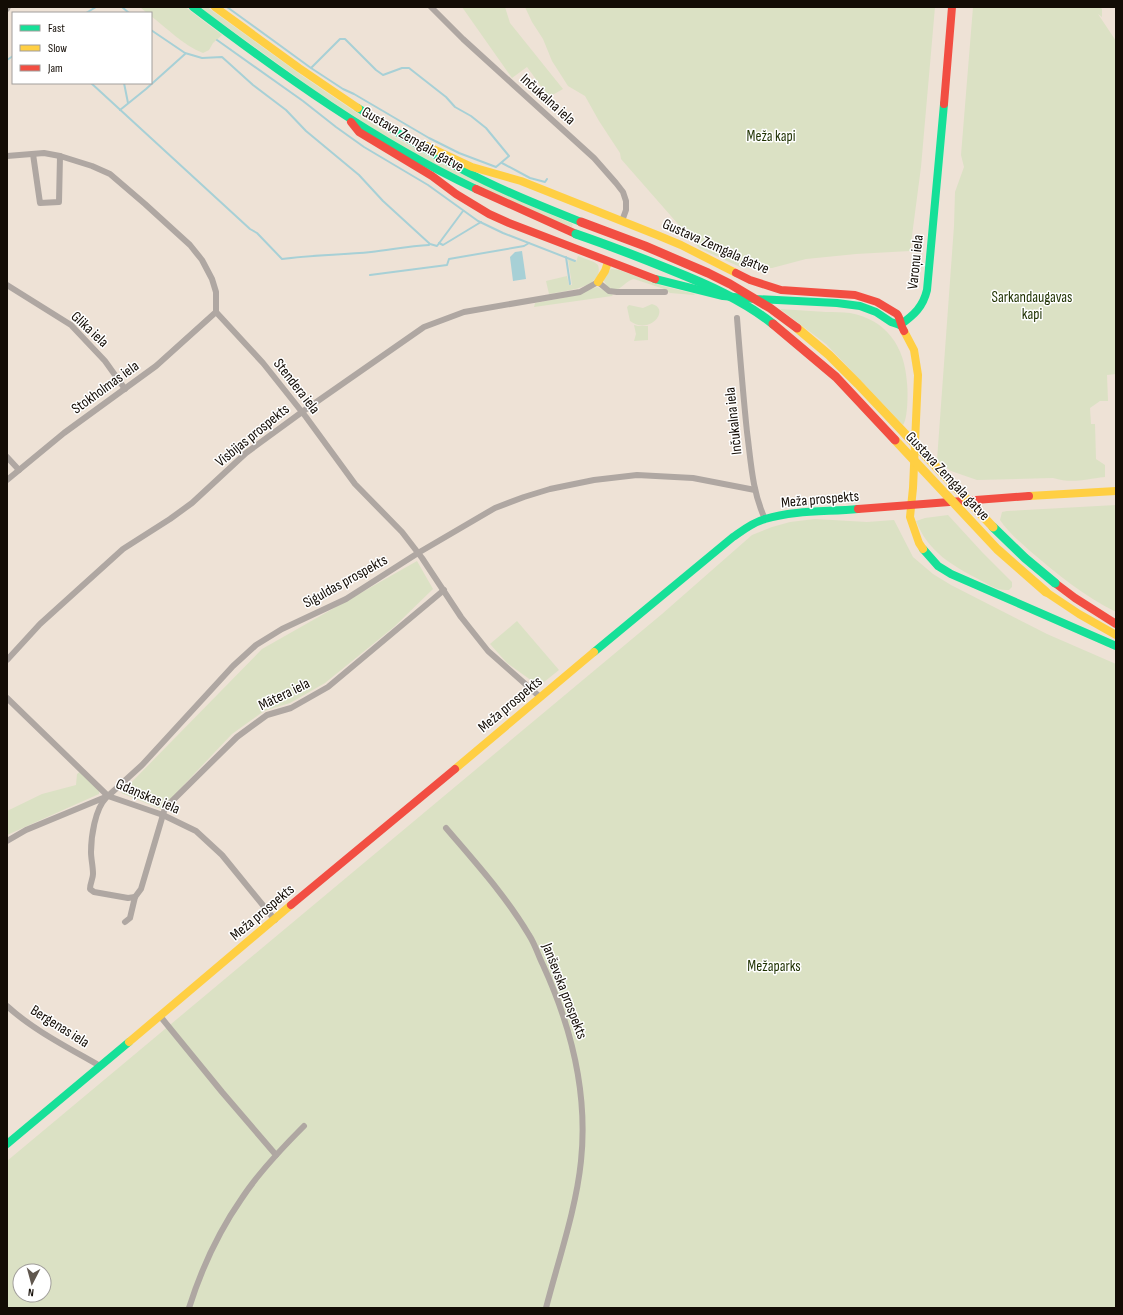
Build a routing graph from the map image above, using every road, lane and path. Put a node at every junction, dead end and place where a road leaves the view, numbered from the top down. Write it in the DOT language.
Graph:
graph roads {
  1 [pos="193,7"];
  2 [pos="214,7"];
  3 [pos="431,7"];
  4 [pos="952,7"];
  5 [pos="348,118"];
  6 [pos="399,134"];
  7 [pos="33,154"];
  8 [pos="7,156"];
  9 [pos="60,156"];
  10 [pos="622,220"];
  11 [pos="608,262"];
  12 [pos="716,264"];
  13 [pos="598,282"];
  14 [pos="7,285"];
  15 [pos="665,292"];
  16 [pos="709,293"];
  17 [pos="216,312"];
  18 [pos="737,318"];
  19 [pos="900,325"];
  20 [pos="125,389"];
  21 [pos="302,412"];
  22 [pos="7,457"];
  23 [pos="18,470"];
  24 [pos="7,480"];
  25 [pos="755,490"];
  26 [pos="1116,491"];
  27 [pos="912,505"];
  28 [pos="765,518"];
  29 [pos="418,553"];
  30 [pos="444,590"];
  31 [pos="1116,624"];
  32 [pos="1116,635"];
  33 [pos="1116,646"];
  34 [pos="7,660"];
  35 [pos="540,697"];
  36 [pos="7,698"];
  37 [pos="108,796"];
  38 [pos="163,815"];
  39 [pos="446,828"];
  40 [pos="7,841"];
  41 [pos="135,897"];
  42 [pos="275,920"];
  43 [pos="125,922"];
  44 [pos="7,1006"];
  45 [pos="160,1016"];
  46 [pos="100,1066"];
  47 [pos="304,1126"];
  48 [pos="7,1144"];
  49 [pos="276,1155"];
  50 [pos="189,1308"];
  51 [pos="546,1308"];
  1 -- 5 [label="street, Gustava Zemgala gatve"];
  2 -- 6 [label="street, Gustava Zemgala gatve"];
  3 -- 10 [label="street, Inčukalna iela"];
  4 -- 19 [label="street, Varoņu iela"];
  5 -- 11 [label="street, Gustava Zemgala gatve"];
  5 -- 32 [label="street, Gustava Zemgala gatve, bridge"];
  6 -- 10 [label="street, Gustava Zemgala gatve"];
  6 -- 31 [label="street, Gustava Zemgala gatve, bridge"];
  7 -- 8 [label="street"];
  7 -- 9 [label="street"];
  7 -- 9 [label="street"];
  9 -- 17 [label="street"];
  10 -- 12 [label="street, Gustava Zemgala gatve"];
  11 -- 13 [label="street"];
  11 -- 16 [label="street, Gustava Zemgala gatve"];
  12 -- 16 [label="street"];
  12 -- 19 [label="street, Gustava Zemgala gatve"];
  13 -- 15 [label="street"];
  13 -- 21 [label="street, Visbijas prospekts"];
  14 -- 20 [label="street, Glika iela"];
  16 -- 19 [label="street, Gustava Zemgala gatve"];
  17 -- 20 [label="street, Stokholmas iela"];
  17 -- 21 [label="street, Stendera iela"];
  18 -- 25 [label="street, Inčukalna iela"];
  19 -- 27 [label="street"];
  20 -- 23 [label="street, Stokholmas iela"];
  21 -- 29 [label="street, Stendera iela"];
  21 -- 34 [label="street, Visbijas prospekts"];
  22 -- 23 [label="street"];
  23 -- 24 [label="street, Stokholmas iela"];
  25 -- 28 [label="street, Inčukalna iela"];
  25 -- 29 [label="street, Siguldas prospekts"];
  26 -- 27 [label="street, Meža prospekts"];
  27 -- 28 [label="street, Meža prospekts"];
  27 -- 33 [label="street"];
  28 -- 35 [label="street, Meža prospekts"];
  29 -- 30 [label="street, Stendera iela"];
  29 -- 37 [label="street, Siguldas prospekts"];
  30 -- 35 [label="street, Stendera iela"];
  30 -- 38 [label="street, Mātera iela"];
  35 -- 42 [label="street, Meža prospekts"];
  36 -- 37 [label="street, Gdaņskas iela"];
  37 -- 38 [label="street, Gdaņskas iela"];
  37 -- 40 [label="street, Siguldas prospekts"];
  37 -- 41 [label="street"];
  38 -- 41 [label="street, Mātera iela"];
  38 -- 42 [label="street, Gdaņskas iela"];
  39 -- 51 [label="street, Janševska prospekts"];
  41 -- 43 [label="street, Mātera iela"];
  42 -- 45 [label="street, Meža prospekts"];
  44 -- 46 [label="street, Bergenas iela"];
  45 -- 46 [label="street, Meža prospekts"];
  45 -- 49 [label="street"];
  46 -- 48 [label="street, Meža prospekts"];
  47 -- 49 [label="street"];
  49 -- 50 [label="street"];
}
